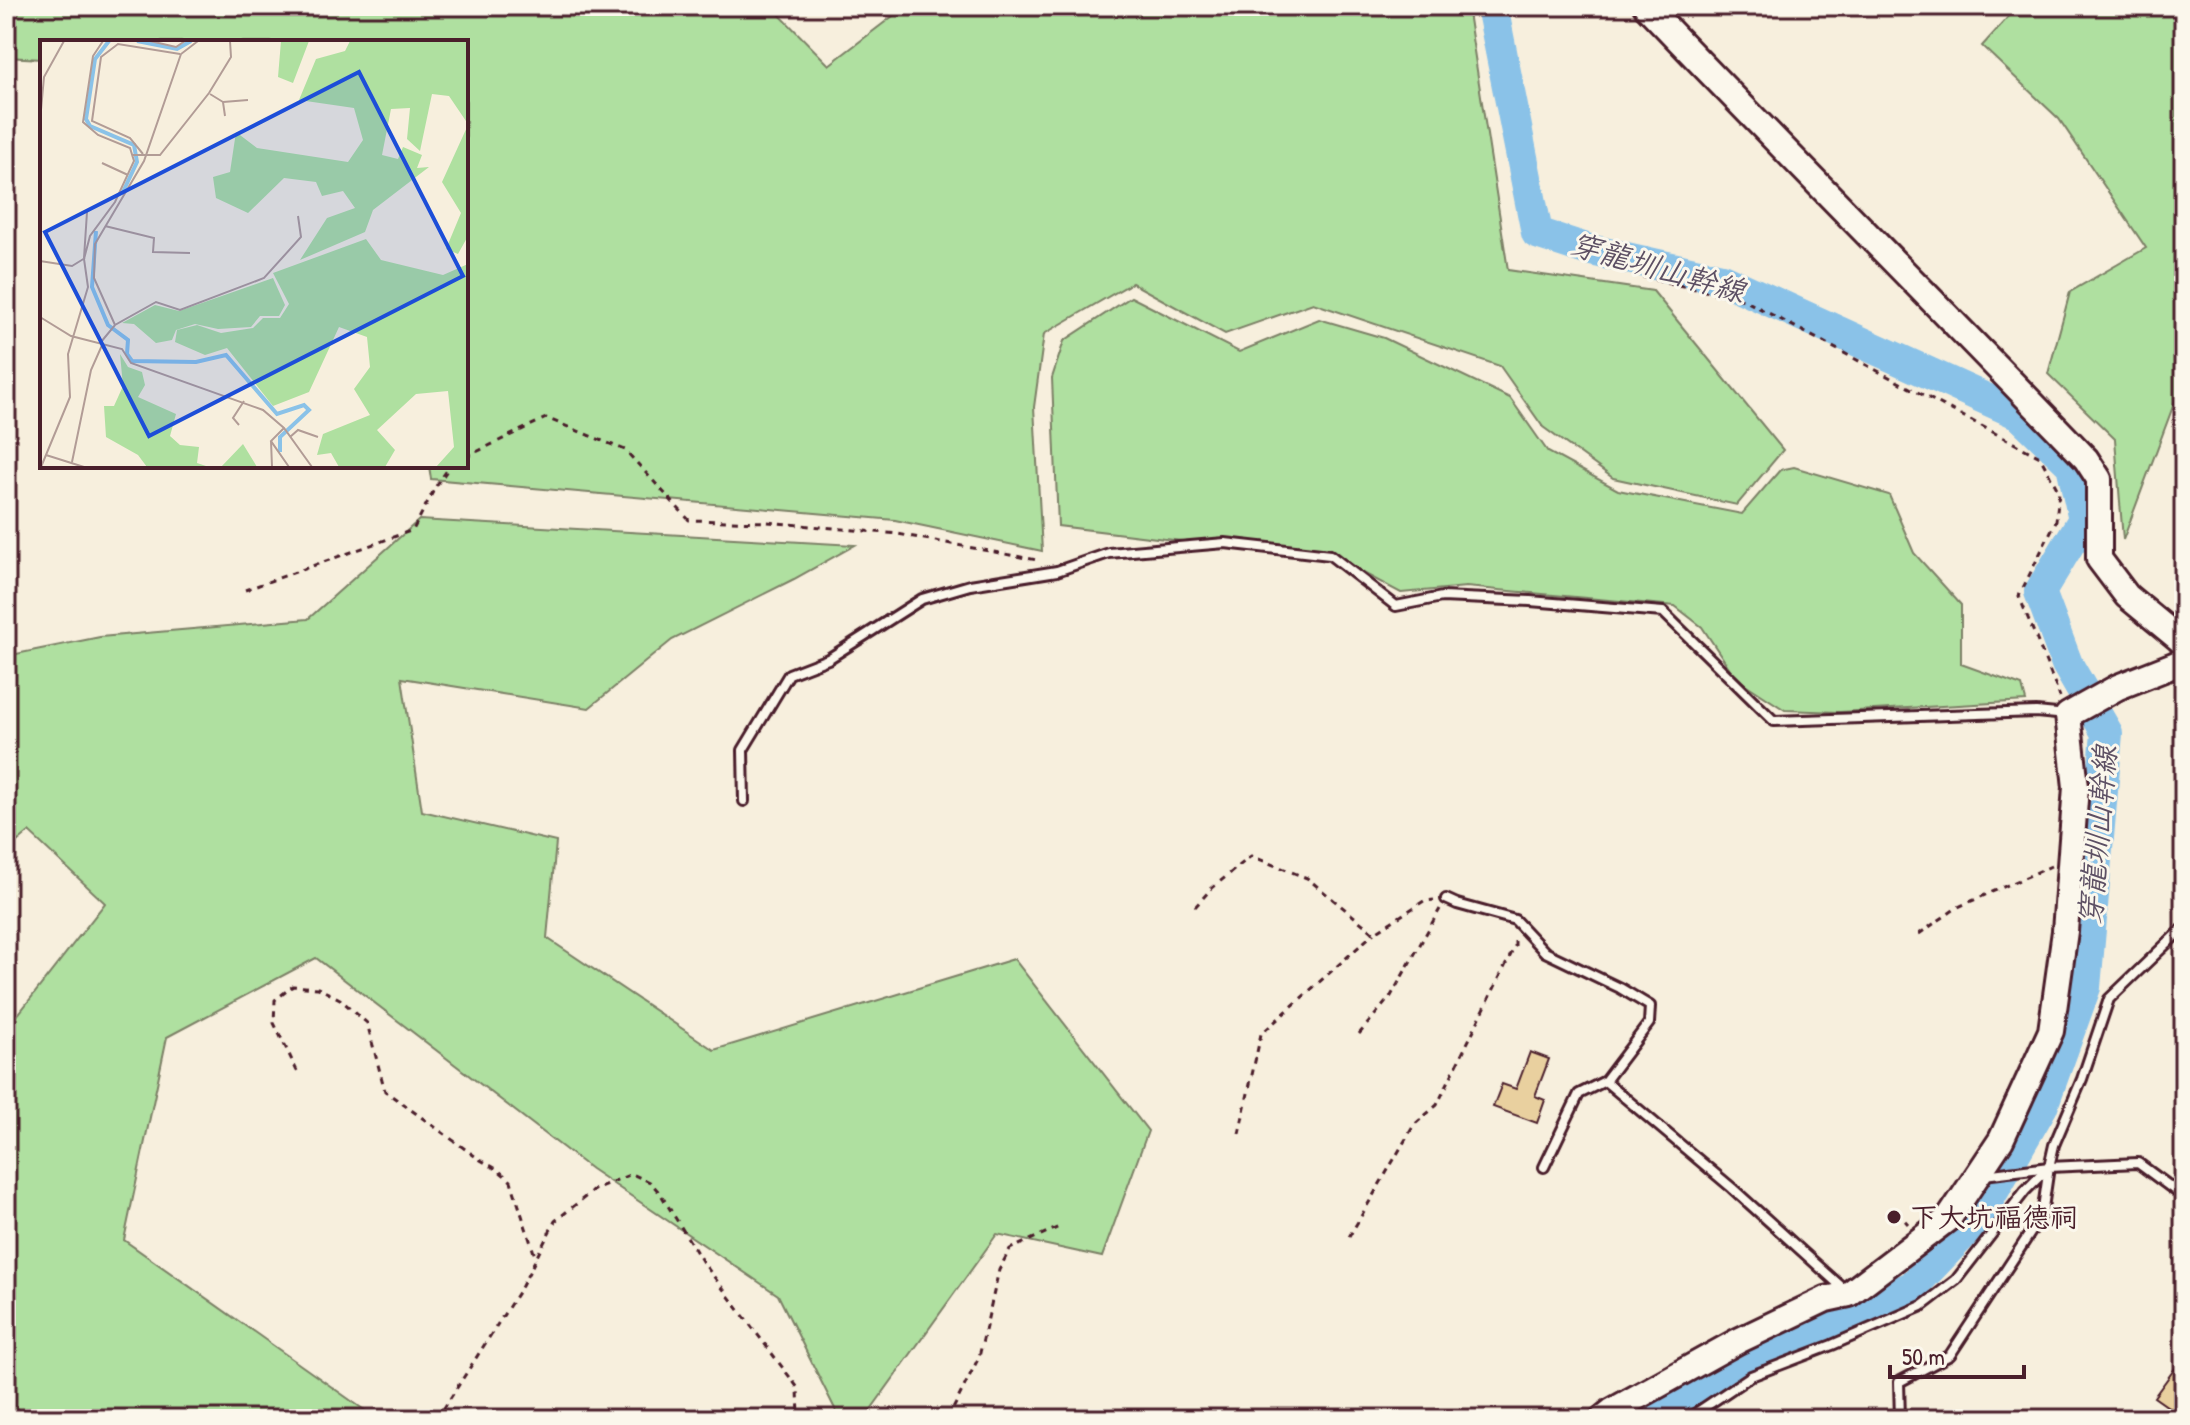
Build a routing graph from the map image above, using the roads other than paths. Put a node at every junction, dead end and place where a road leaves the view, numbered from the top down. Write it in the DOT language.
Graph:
graph roads {
  1 [pos="1646,6"];
  2 [pos="2184,643"];
  3 [pos="2184,661"];
  4 [pos="2068,715"];
  5 [pos="744,801"];
  6 [pos="1446,899"];
  7 [pos="2184,927"];
  8 [pos="1605,1081"];
  9 [pos="1544,1167"];
  10 [pos="2049,1167"];
  11 [pos="1977,1176"];
  12 [pos="2184,1197"];
  13 [pos="1849,1294"];
  14 [pos="1602,1419"];
  15 [pos="1687,1419"];
  16 [pos="1900,1419"];
  1 -- 2 [label="street"];
  3 -- 4 [label="street"];
  4 -- 5 [label="lane"];
  4 -- 11 [label="street"];
  6 -- 8 [label="lane"];
  7 -- 10 [label="lane"];
  8 -- 9 [label="lane"];
  8 -- 13 [label="lane"];
  10 -- 11 [label="lane"];
  10 -- 12 [label="lane"];
  10 -- 15 [label="lane"];
  10 -- 16 [label="lane"];
  11 -- 13 [label="street"];
  13 -- 14 [label="street"];
}
